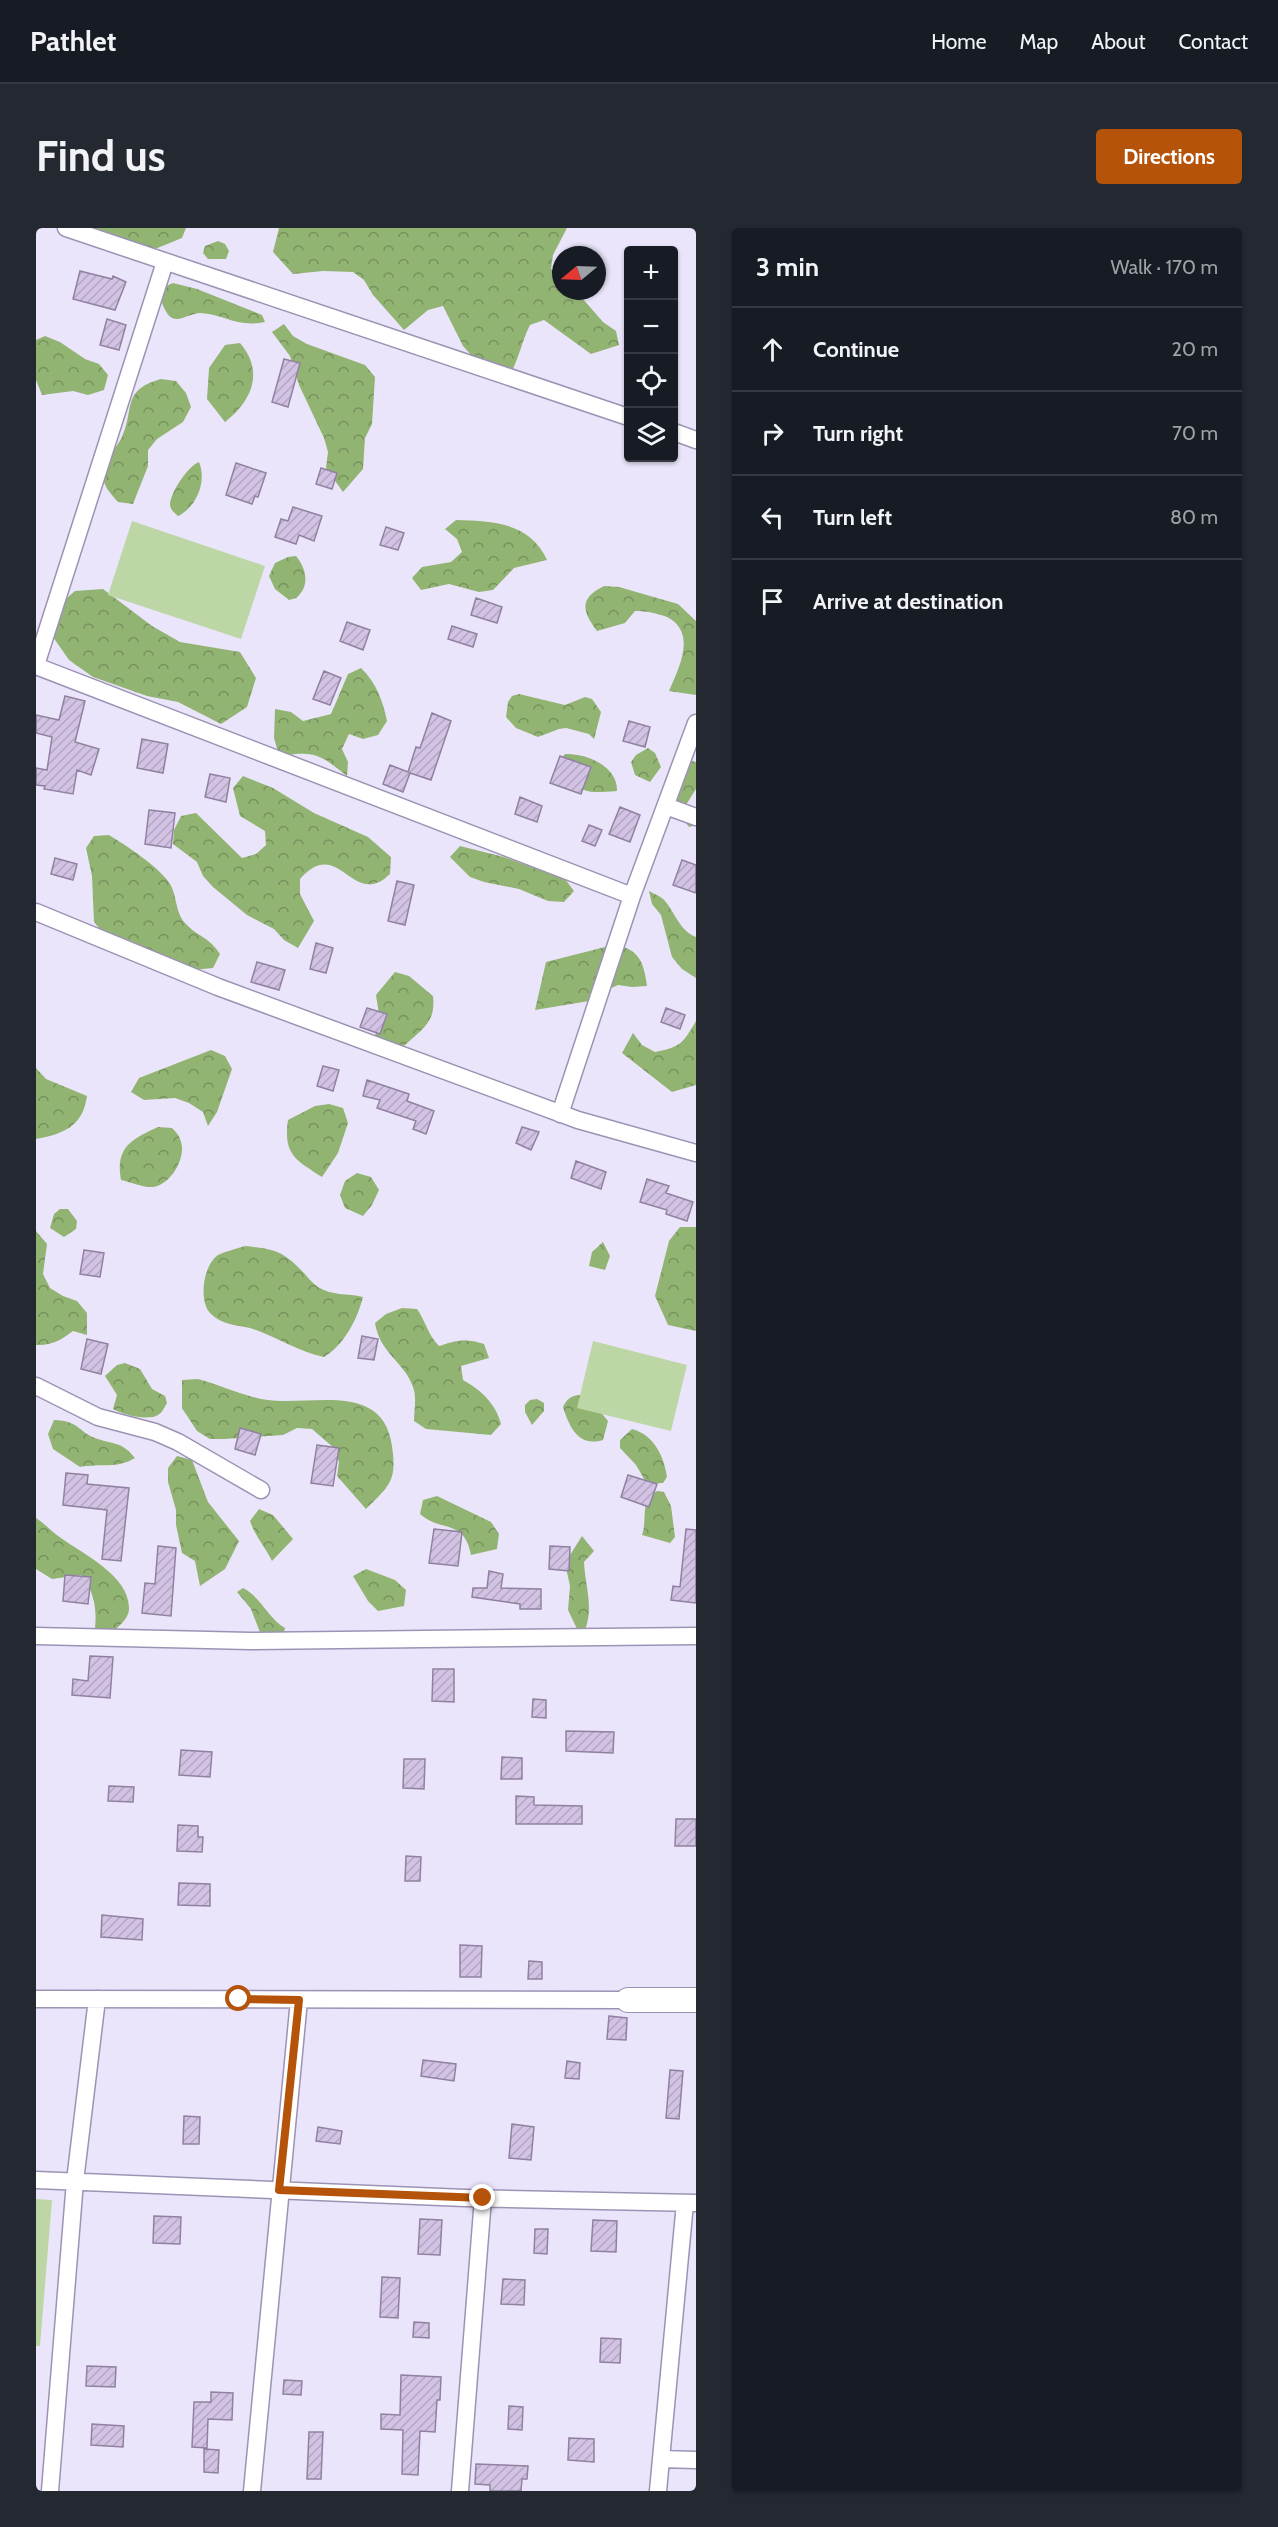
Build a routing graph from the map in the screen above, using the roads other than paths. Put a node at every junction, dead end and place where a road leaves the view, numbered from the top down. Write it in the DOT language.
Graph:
graph roads {
  1 [pos="66,228"];
  2 [pos="165,262"];
  3 [pos="624,416"];
  4 [pos="678,433"];
  5 [pos="696,440"];
  6 [pos="36,666"];
  7 [pos="696,723"];
  8 [pos="666,806"];
  9 [pos="696,817"];
  10 [pos="632,896"];
  11 [pos="36,912"];
  12 [pos="560,1114"];
  13 [pos="696,1153"];
  14 [pos="36,1386"];
  15 [pos="261,1490"];
  16 [pos="36,1635"];
  17 [pos="696,1636"];
  18 [pos="36,1999"];
  19 [pos="97,1999"];
  20 [pos="299,2000"];
  21 [pos="696,2000"];
  22 [pos="628,2001"];
  23 [pos="36,2180"];
  24 [pos="75,2181"];
  25 [pos="279,2190"];
  26 [pos="483,2198"];
  27 [pos="690,2203"];
  28 [pos="661,2459"];
  29 [pos="696,2460"];
  30 [pos="50,2491"];
  31 [pos="252,2491"];
  32 [pos="460,2491"];
  33 [pos="658,2491"];
  1 -- 2 [label="street"];
  2 -- 3 [label="street"];
  2 -- 6 [label="street"];
  4 -- 5 [label="street"];
  6 -- 10 [label="street"];
  7 -- 8 [label="street"];
  8 -- 9 [label="street"];
  8 -- 10 [label="street"];
  10 -- 12 [label="street"];
  11 -- 12 [label="street"];
  12 -- 13 [label="street"];
  14 -- 15 [label="street"];
  16 -- 17 [label="street"];
  18 -- 19 [label="street"];
  19 -- 20 [label="street"];
  19 -- 24 [label="street"];
  20 -- 22 [label="street"];
  20 -- 25 [label="street"];
  21 -- 22 [label="street"];
  23 -- 24 [label="street"];
  24 -- 25 [label="street"];
  24 -- 30 [label="street"];
  25 -- 26 [label="street"];
  25 -- 31 [label="street"];
  26 -- 27 [label="street"];
  26 -- 32 [label="street"];
  27 -- 28 [label="street"];
  28 -- 29 [label="street"];
  28 -- 33 [label="street"];
}
